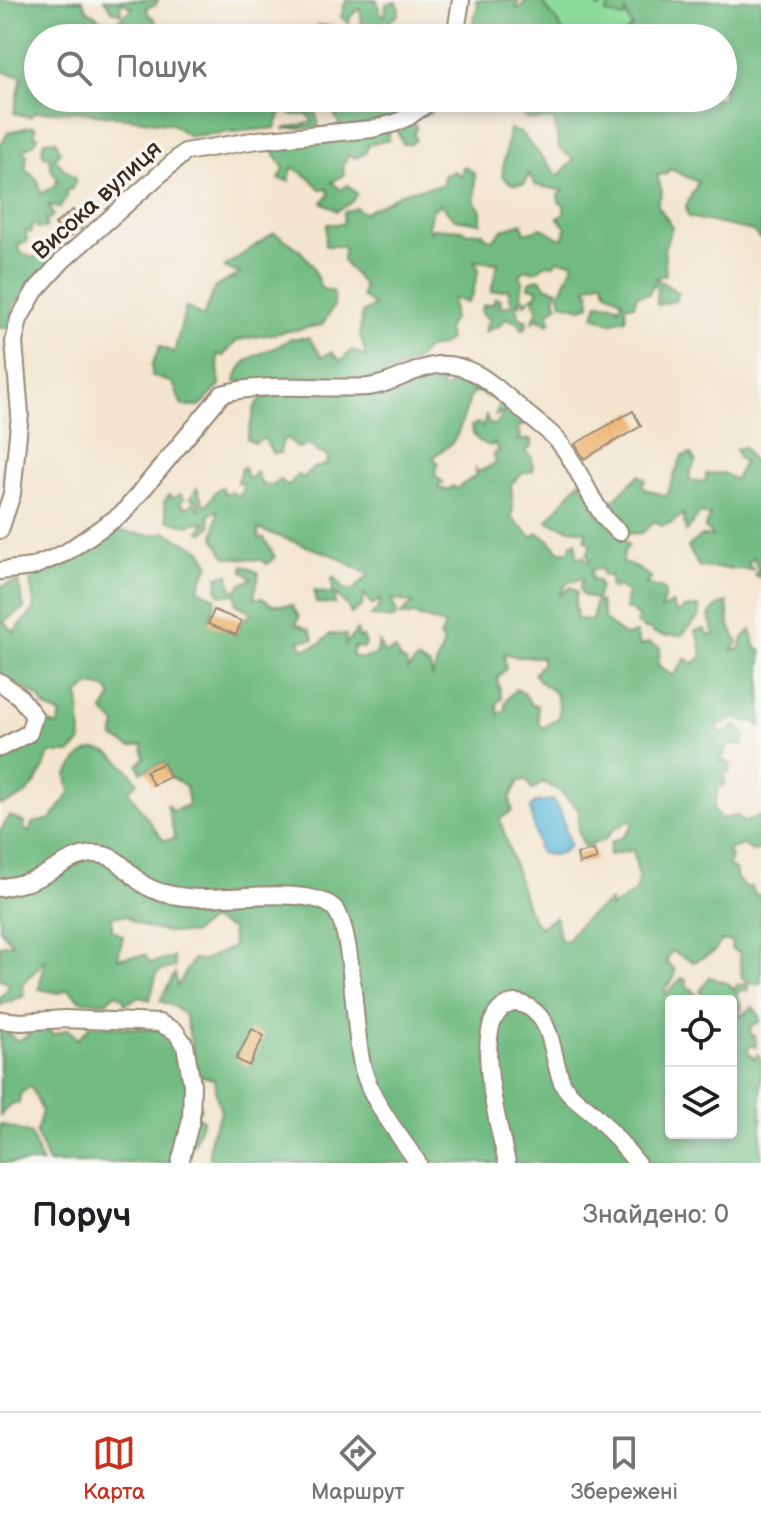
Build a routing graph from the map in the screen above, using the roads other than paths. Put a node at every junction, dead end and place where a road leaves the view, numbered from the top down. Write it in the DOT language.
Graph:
graph roads {
  1 [pos="461,0"];
  2 [pos="457,24"];
  3 [pos="415,112"];
  4 [pos="0,530"];
  5 [pos="619,532"];
  6 [pos="0,571"];
  7 [pos="0,682"];
  8 [pos="0,748"];
  9 [pos="0,888"];
  10 [pos="0,1020"];
  11 [pos="180,1163"];
  12 [pos="418,1163"];
  13 [pos="507,1163"];
  14 [pos="637,1163"];
  1 -- 2 [label="street"];
  3 -- 4 [label="street, Висока вулиця"];
  5 -- 6 [label="street"];
  7 -- 8 [label="street"];
  9 -- 12 [label="street"];
  10 -- 11 [label="street"];
  13 -- 14 [label="street"];
}
